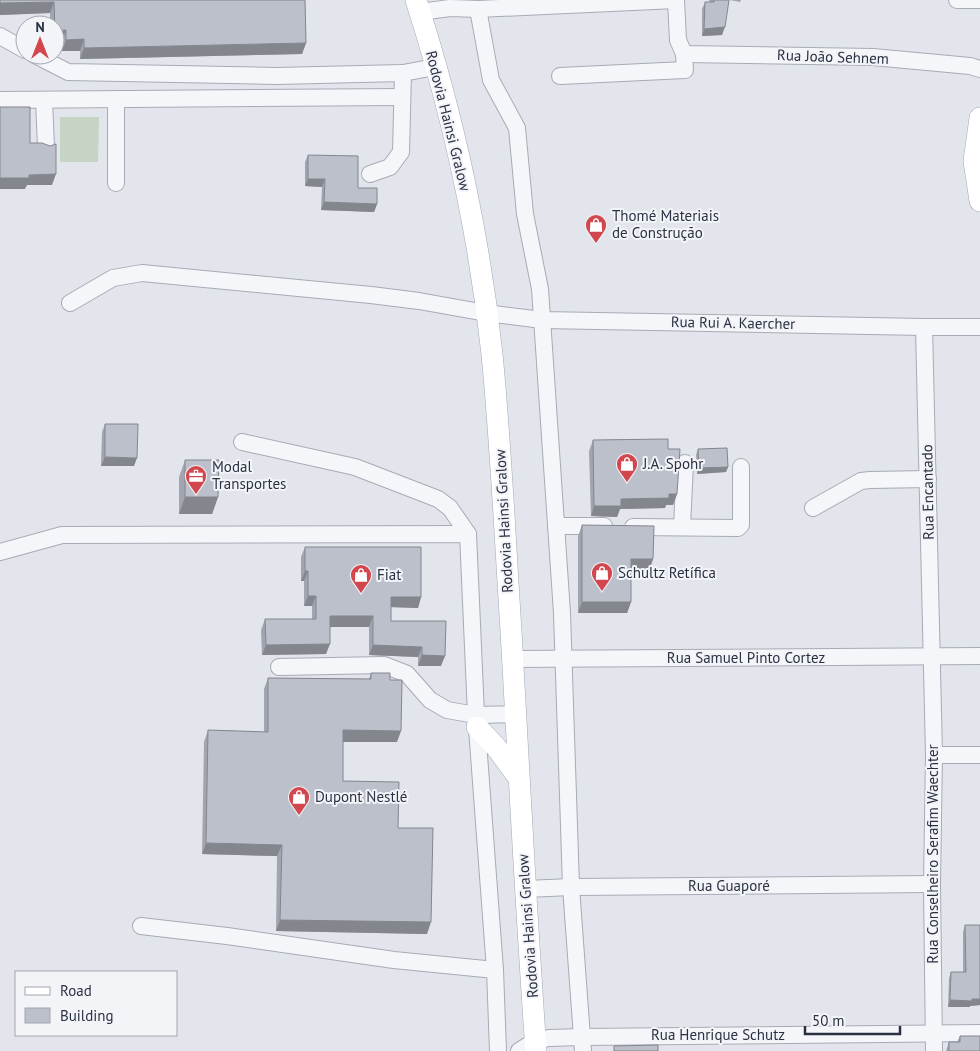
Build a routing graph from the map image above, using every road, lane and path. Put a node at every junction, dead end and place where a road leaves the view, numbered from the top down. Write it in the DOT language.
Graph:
graph roads {
  1 [pos="676,0"];
  2 [pos="957,0"];
  3 [pos="980,0"];
  4 [pos="450,4"];
  5 [pos="418,6"];
  6 [pos="478,9"];
  7 [pos="0,36"];
  8 [pos="15,44"];
  9 [pos="684,54"];
  10 [pos="54,65"];
  11 [pos="436,67"];
  12 [pos="980,69"];
  13 [pos="403,72"];
  14 [pos="560,76"];
  15 [pos="402,97"];
  16 [pos="116,99"];
  17 [pos="0,100"];
  18 [pos="44,100"];
  19 [pos="980,118"];
  20 [pos="46,147"];
  21 [pos="977,161"];
  22 [pos="370,174"];
  23 [pos="116,183"];
  24 [pos="980,201"];
  25 [pos="70,303"];
  26 [pos="486,313"];
  27 [pos="542,320"];
  28 [pos="924,327"];
  29 [pos="980,327"];
  30 [pos="242,442"];
  31 [pos="685,463"];
  32 [pos="741,466"];
  33 [pos="928,479"];
  34 [pos="813,508"];
  35 [pos="556,526"];
  36 [pos="682,527"];
  37 [pos="468,534"];
  38 [pos="0,552"];
  39 [pos="980,656"];
  40 [pos="932,658"];
  41 [pos="512,659"];
  42 [pos="563,659"];
  43 [pos="279,667"];
  44 [pos="516,714"];
  45 [pos="477,721"];
  46 [pos="934,755"];
  47 [pos="980,755"];
  48 [pos="518,777"];
  49 [pos="932,884"];
  50 [pos="571,887"];
  51 [pos="526,890"];
  52 [pos="141,926"];
  53 [pos="495,970"];
  54 [pos="980,1033"];
  55 [pos="934,1034"];
  56 [pos="582,1044"];
  57 [pos="530,1048"];
  58 [pos="498,1051"];
  59 [pos="934,1051"];
  1 -- 6 [label="street"];
  1 -- 9 [label="street"];
  2 -- 3 [label="street"];
  4 -- 5 [label="street"];
  4 -- 6 [label="street"];
  5 -- 11 [label="main road, Rodovia Hainsi Gralow"];
  6 -- 27 [label="street"];
  7 -- 8 [label="street"];
  9 -- 12 [label="street, Rua João Sehnem"];
  9 -- 14 [label="street"];
  10 -- 13 [label="street"];
  11 -- 13 [label="street"];
  11 -- 26 [label="main road, Rodovia Hainsi Gralow"];
  13 -- 15 [label="street"];
  15 -- 16 [label="street"];
  15 -- 22 [label="street"];
  16 -- 18 [label="street"];
  16 -- 23 [label="street"];
  17 -- 18 [label="street"];
  18 -- 20 [label="street"];
  19 -- 21 [label="main road"];
  21 -- 24 [label="main road"];
  25 -- 26 [label="street, Rua Rui A. Kaercher"];
  26 -- 27 [label="street, Rua Rui A. Kaercher"];
  26 -- 41 [label="main road, Rodovia Hainsi Gralow"];
  27 -- 28 [label="street, Rua Rui A. Kaercher"];
  27 -- 35 [label="street"];
  28 -- 29 [label="street, Rua Rui A. Kaercher"];
  28 -- 33 [label="street, Rua Encantado"];
  30 -- 37 [label="street"];
  31 -- 36 [label="street"];
  32 -- 36 [label="street"];
  33 -- 34 [label="street"];
  33 -- 40 [label="street, Rua Encantado"];
  35 -- 36 [label="street"];
  35 -- 42 [label="street"];
  37 -- 38 [label="street"];
  37 -- 45 [label="street"];
  39 -- 40 [label="street, Rua Samuel Pinto Cortez"];
  40 -- 42 [label="street, Rua Samuel Pinto Cortez"];
  40 -- 46 [label="street, Rua Conselheiro Serafim Waechter"];
  41 -- 42 [label="street, Rua Samuel Pinto Cortez"];
  41 -- 44 [label="main road, Rodovia Hainsi Gralow"];
  42 -- 50 [label="street"];
  43 -- 45 [label="street"];
  44 -- 45 [label="street"];
  44 -- 48 [label="main road, Rodovia Hainsi Gralow"];
  45 -- 48 [label="main road"];
  45 -- 53 [label="street"];
  46 -- 47 [label="street"];
  46 -- 49 [label="street, Rua Conselheiro Serafim Waechter"];
  48 -- 51 [label="main road, Rodovia Hainsi Gralow"];
  49 -- 50 [label="street, Rua Guaporé"];
  49 -- 55 [label="street, Rua Conselheiro Serafim Waechter"];
  50 -- 51 [label="street, Rua Guaporé"];
  50 -- 56 [label="street"];
  51 -- 57 [label="main road, Rodovia Hainsi Gralow"];
  52 -- 53 [label="street"];
  53 -- 58 [label="street"];
  54 -- 55 [label="street, Rua Henrique Schutz"];
  55 -- 56 [label="street, Rua Henrique Schutz"];
  55 -- 59 [label="street, Rua Conselheiro Serafim Waechter"];
  56 -- 57 [label="street, Rua Henrique Schutz"];
}
